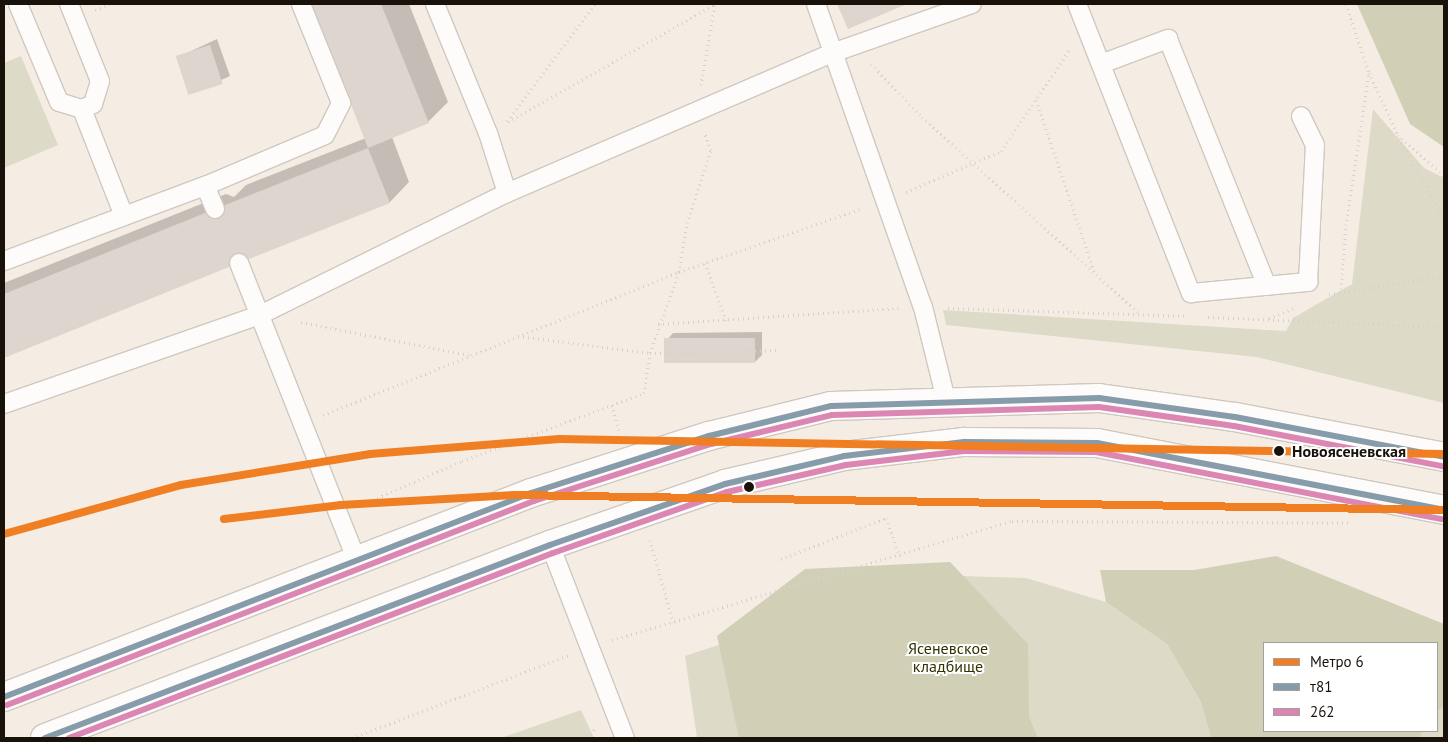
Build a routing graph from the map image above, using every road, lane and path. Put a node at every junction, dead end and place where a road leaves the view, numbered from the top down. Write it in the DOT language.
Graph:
graph roads {
  1 [pos="18,4"];
  2 [pos="70,4"];
  3 [pos="301,4"];
  4 [pos="435,4"];
  5 [pos="595,4"];
  6 [pos="715,4"];
  7 [pos="816,4"];
  8 [pos="972,4"];
  9 [pos="1077,4"];
  10 [pos="1346,4"];
  11 [pos="1086,26"];
  12 [pos="854,45"];
  13 [pos="834,52"];
  14 [pos="1101,64"];
  15 [pos="1369,73"];
  16 [pos="1036,100"];
  17 [pos="82,109"];
  18 [pos="696,112"];
  19 [pos="1301,116"];
  20 [pos="1398,135"];
  21 [pos="976,165"];
  22 [pos="1444,176"];
  23 [pos="205,186"];
  24 [pos="507,193"];
  25 [pos="885,200"];
  26 [pos="215,209"];
  27 [pos="124,216"];
  28 [pos="1444,219"];
  29 [pos="4,261"];
  30 [pos="705,263"];
  31 [pos="239,264"];
  32 [pos="679,272"];
  33 [pos="1096,274"];
  34 [pos="1444,276"];
  35 [pos="1267,286"];
  36 [pos="1341,290"];
  37 [pos="1324,296"];
  38 [pos="1299,306"];
  39 [pos="923,307"];
  40 [pos="262,314"];
  41 [pos="1141,315"];
  42 [pos="1189,317"];
  43 [pos="1199,317"];
  44 [pos="726,320"];
  45 [pos="1266,320"];
  46 [pos="658,324"];
  47 [pos="1444,327"];
  48 [pos="517,336"];
  49 [pos="778,350"];
  50 [pos="650,353"];
  51 [pos="470,355"];
  52 [pos="946,400"];
  53 [pos="4,404"];
  54 [pos="612,405"];
  55 [pos="304,423"];
  56 [pos="620,434"];
  57 [pos="1444,457"];
  58 [pos="1444,510"];
  59 [pos="340,514"];
  60 [pos="1358,523"];
  61 [pos="648,534"];
  62 [pos="550,545"];
  63 [pos="900,557"];
  64 [pos="356,559"];
  65 [pos="781,559"];
  66 [pos="673,622"];
  67 [pos="587,648"];
  68 [pos="4,697"];
  69 [pos="45,738"];
  70 [pos="352,738"];
  71 [pos="624,738"];
  1 -- 17 [label="lane"];
  2 -- 17 [label="lane"];
  3 -- 23 [label="lane"];
  4 -- 24 [label="lane"];
  5 -- 6 [label="path"];
  6 -- 18 [label="path"];
  7 -- 13 [label="lane"];
  8 -- 12 [label="lane"];
  9 -- 11 [label="lane"];
  10 -- 15 [label="path"];
  11 -- 14 [label="lane"];
  11 -- 16 [label="path"];
  12 -- 13 [label="lane"];
  12 -- 21 [label="path"];
  13 -- 18 [label="lane"];
  13 -- 25 [label="lane"];
  14 -- 35 [label="lane"];
  14 -- 35 [label="lane"];
  15 -- 20 [label="path"];
  15 -- 36 [label="path"];
  16 -- 21 [label="path"];
  16 -- 33 [label="path"];
  17 -- 27 [label="lane"];
  18 -- 24 [label="lane"];
  18 -- 32 [label="path"];
  19 -- 35 [label="lane"];
  20 -- 22 [label="path"];
  20 -- 28 [label="path"];
  21 -- 25 [label="path"];
  21 -- 33 [label="path"];
  23 -- 26 [label="lane"];
  23 -- 27 [label="lane"];
  24 -- 40 [label="lane"];
  25 -- 30 [label="path"];
  25 -- 39 [label="lane"];
  27 -- 29 [label="lane"];
  30 -- 32 [label="path"];
  30 -- 44 [label="path"];
  31 -- 40 [label="lane"];
  32 -- 46 [label="path"];
  32 -- 48 [label="path"];
  33 -- 41 [label="path"];
  34 -- 36 [label="path"];
  36 -- 37 [label="path"];
  38 -- 45 [label="path"];
  39 -- 41 [label="path"];
  39 -- 44 [label="path"];
  39 -- 52 [label="lane"];
  40 -- 51 [label="path"];
  40 -- 53 [label="lane"];
  40 -- 55 [label="lane"];
  41 -- 42 [label="path"];
  43 -- 45 [label="path"];
  44 -- 46 [label="path"];
  45 -- 47 [label="path"];
  46 -- 50 [label="path"];
  48 -- 50 [label="path"];
  48 -- 51 [label="path"];
  49 -- 50 [label="path"];
  50 -- 54 [label="path"];
  51 -- 55 [label="path"];
  52 -- 57 [label="street"];
  52 -- 64 [label="street"];
  54 -- 56 [label="path"];
  54 -- 59 [label="path"];
  55 -- 59 [label="lane"];
  58 -- 62 [label="street"];
  59 -- 64 [label="lane"];
  60 -- 63 [label="path"];
  61 -- 66 [label="path"];
  62 -- 67 [label="lane"];
  62 -- 69 [label="street"];
  63 -- 65 [label="path"];
  63 -- 66 [label="path"];
  64 -- 68 [label="street"];
  66 -- 67 [label="path"];
  67 -- 70 [label="path"];
  67 -- 71 [label="lane"];
}
